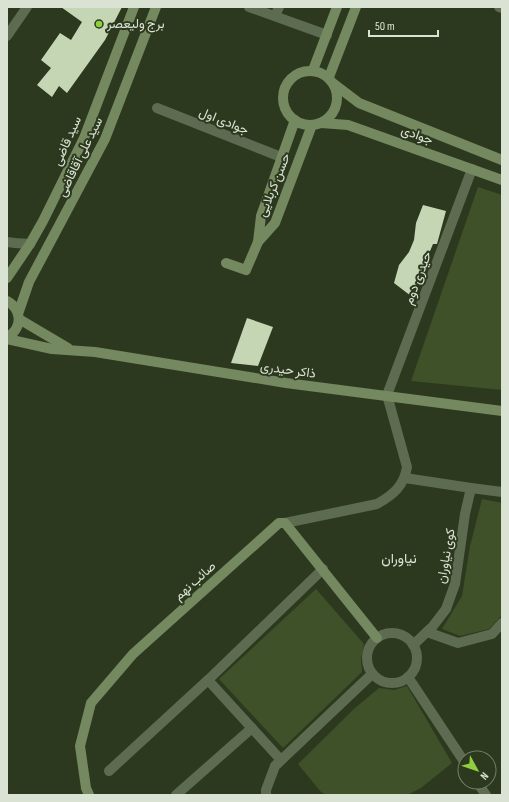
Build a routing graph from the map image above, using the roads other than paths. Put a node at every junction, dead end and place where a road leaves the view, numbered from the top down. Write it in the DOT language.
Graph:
graph roads {
  1 [pos="27,7"];
  2 [pos="134,7"];
  3 [pos="156,7"];
  4 [pos="249,7"];
  5 [pos="337,7"];
  6 [pos="356,7"];
  7 [pos="499,7"];
  8 [pos="502,8"];
  9 [pos="277,12"];
  10 [pos="327,35"];
  11 [pos="7,36"];
  12 [pos="312,70"];
  13 [pos="331,81"];
  14 [pos="157,108"];
  15 [pos="295,120"];
  16 [pos="316,124"];
  17 [pos="478,151"];
  18 [pos="281,157"];
  19 [pos="502,160"];
  20 [pos="472,169"];
  21 [pos="502,180"];
  22 [pos="7,242"];
  23 [pos="258,242"];
  24 [pos="30,244"];
  25 [pos="44,252"];
  26 [pos="226,263"];
  27 [pos="7,278"];
  28 [pos="7,301"];
  29 [pos="19,316"];
  30 [pos="7,338"];
  31 [pos="72,350"];
  32 [pos="387,395"];
  33 [pos="502,411"];
  34 [pos="405,478"];
  35 [pos="471,488"];
  36 [pos="502,492"];
  37 [pos="285,523"];
  38 [pos="323,569"];
  39 [pos="502,623"];
  40 [pos="427,632"];
  41 [pos="377,638"];
  42 [pos="414,645"];
  43 [pos="372,674"];
  44 [pos="408,677"];
  45 [pos="208,680"];
  46 [pos="252,728"];
  47 [pos="457,751"];
  48 [pos="281,760"];
  49 [pos="109,771"];
  50 [pos="89,795"];
  51 [pos="176,795"];
  52 [pos="266,795"];
  1 -- 11 [label="street"];
  2 -- 24 [label="street, سید قاضی"];
  3 -- 25 [label="street, سید علی آقاقاضی"];
  4 -- 9 [label="street"];
  5 -- 10 [label="street"];
  6 -- 13 [label="street"];
  7 -- 8 [label="street"];
  9 -- 10 [label="street"];
  10 -- 12 [label="street"];
  12 -- 13 [label="street"];
  12 -- 15 [label="street"];
  13 -- 16 [label="street"];
  13 -- 17 [label="street, جوادی"];
  14 -- 18 [label="street, جوادی اول"];
  15 -- 16 [label="street"];
  15 -- 18 [label="street, حسن کربلایی"];
  16 -- 20 [label="street, جوادی"];
  16 -- 23 [label="street, حسن کربلایی"];
  17 -- 19 [label="street, جوادی"];
  17 -- 20 [label="street"];
  18 -- 23 [label="street, حسن کربلایی"];
  20 -- 21 [label="street, جوادی"];
  20 -- 32 [label="street, حیدری دوم"];
  22 -- 24 [label="street"];
  23 -- 26 [label="street"];
  24 -- 25 [label="street"];
  24 -- 27 [label="street, سید قاضی"];
  25 -- 29 [label="street, سید علی آقاقاضی"];
  28 -- 29 [label="street"];
  29 -- 30 [label="street, سید علی آقاقاضی"];
  29 -- 31 [label="street"];
  30 -- 31 [label="street, ذاکر حیدری"];
  31 -- 32 [label="street, ذاکر حیدری"];
  32 -- 33 [label="street, ذاکر حیدری"];
  32 -- 34 [label="street"];
  34 -- 35 [label="street"];
  34 -- 37 [label="street"];
  35 -- 36 [label="street"];
  35 -- 40 [label="street, کوی نیاوران"];
  37 -- 38 [label="street"];
  37 -- 50 [label="street, صائب نهم"];
  38 -- 41 [label="street"];
  38 -- 45 [label="street"];
  39 -- 40 [label="street"];
  40 -- 42 [label="street, کوی نیاوران"];
  41 -- 42 [label="street"];
  41 -- 43 [label="street"];
  42 -- 44 [label="street"];
  43 -- 44 [label="street"];
  43 -- 48 [label="street"];
  44 -- 47 [label="street"];
  45 -- 46 [label="street"];
  45 -- 49 [label="street"];
  46 -- 48 [label="street"];
  46 -- 51 [label="street"];
  48 -- 52 [label="street"];
}
